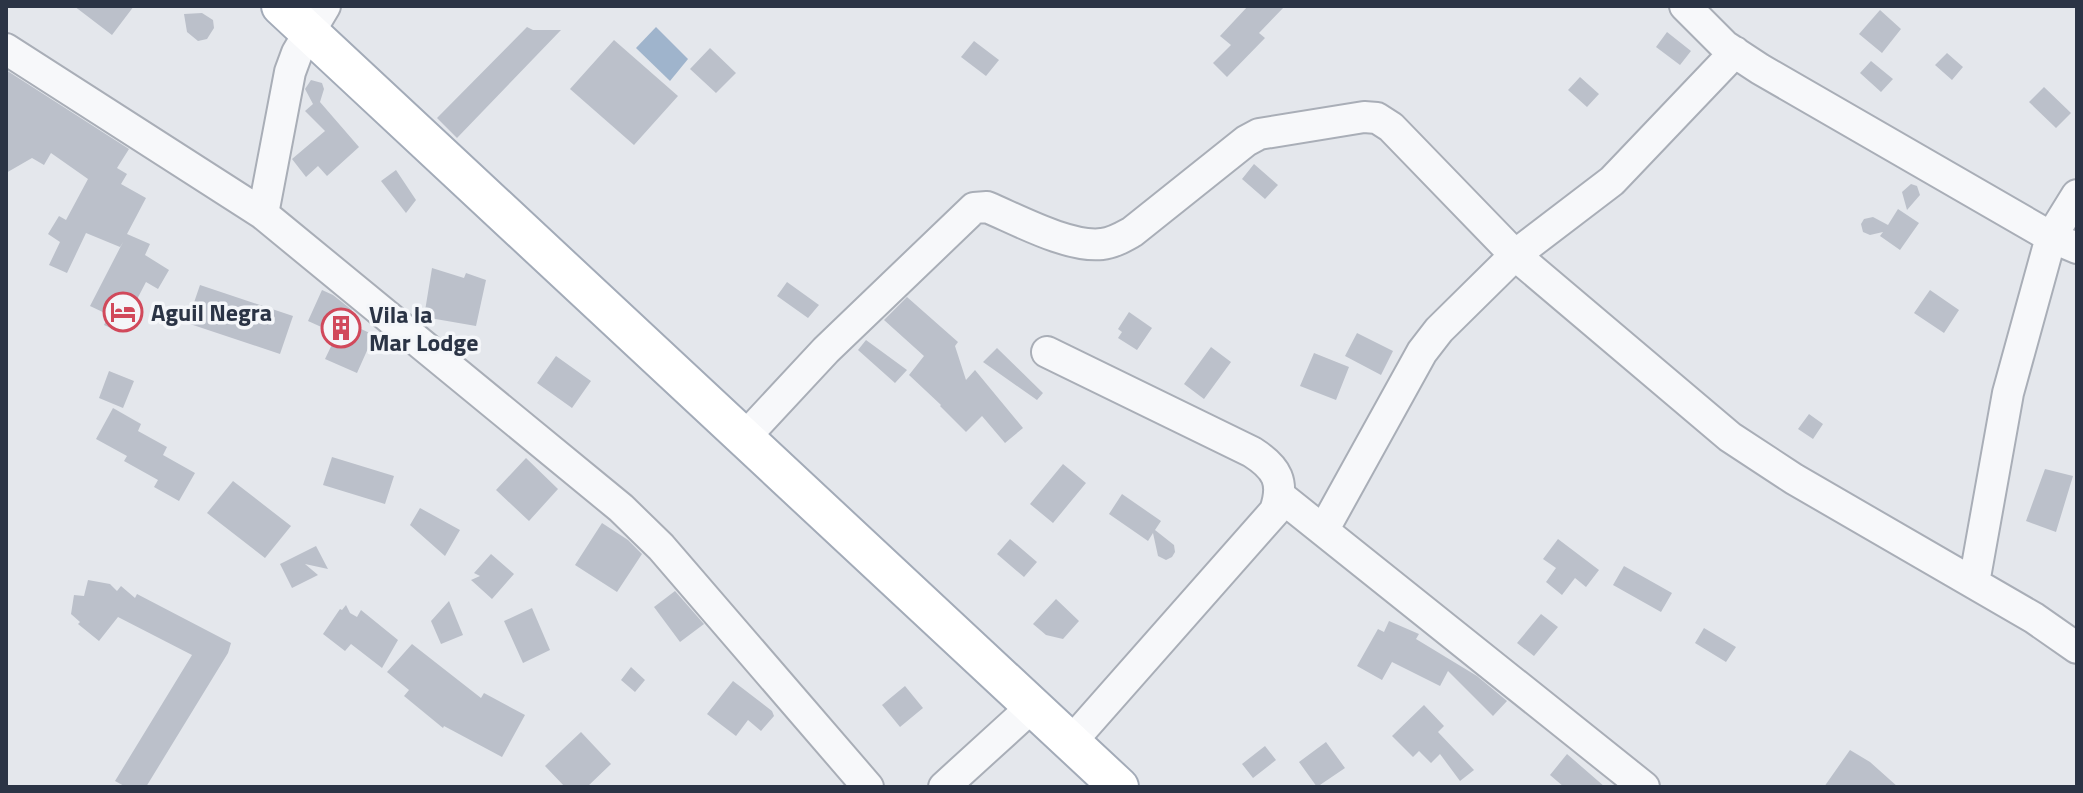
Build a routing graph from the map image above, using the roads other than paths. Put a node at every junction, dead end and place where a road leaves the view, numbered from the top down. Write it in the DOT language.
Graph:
graph roads {
  1 [pos="281,6"];
  2 [pos="1685,6"];
  3 [pos="317,19"];
  4 [pos="6,49"];
  5 [pos="1735,52"];
  6 [pos="2077,195"];
  7 [pos="263,214"];
  8 [pos="2064,243"];
  9 [pos="1515,255"];
  10 [pos="1047,352"];
  11 [pos="745,437"];
  12 [pos="1280,496"];
  13 [pos="1324,529"];
  14 [pos="1974,583"];
  15 [pos="2077,648"];
  16 [pos="1033,706"];
  17 [pos="1071,742"];
  18 [pos="868,787"];
  19 [pos="944,787"];
  20 [pos="1119,787"];
  21 [pos="1644,787"];
  1 -- 3 [label="main road"];
  2 -- 5 [label="street"];
  3 -- 7 [label="street"];
  3 -- 11 [label="main road"];
  4 -- 7 [label="street"];
  5 -- 8 [label="street"];
  5 -- 9 [label="street"];
  6 -- 8 [label="street"];
  7 -- 18 [label="street"];
  8 -- 14 [label="street"];
  9 -- 11 [label="street"];
  9 -- 13 [label="street"];
  9 -- 14 [label="street"];
  10 -- 12 [label="street"];
  11 -- 16 [label="main road"];
  12 -- 13 [label="street"];
  12 -- 17 [label="street"];
  13 -- 21 [label="street"];
  14 -- 15 [label="street"];
  16 -- 17 [label="main road"];
  16 -- 19 [label="street"];
  17 -- 20 [label="main road"];
}
